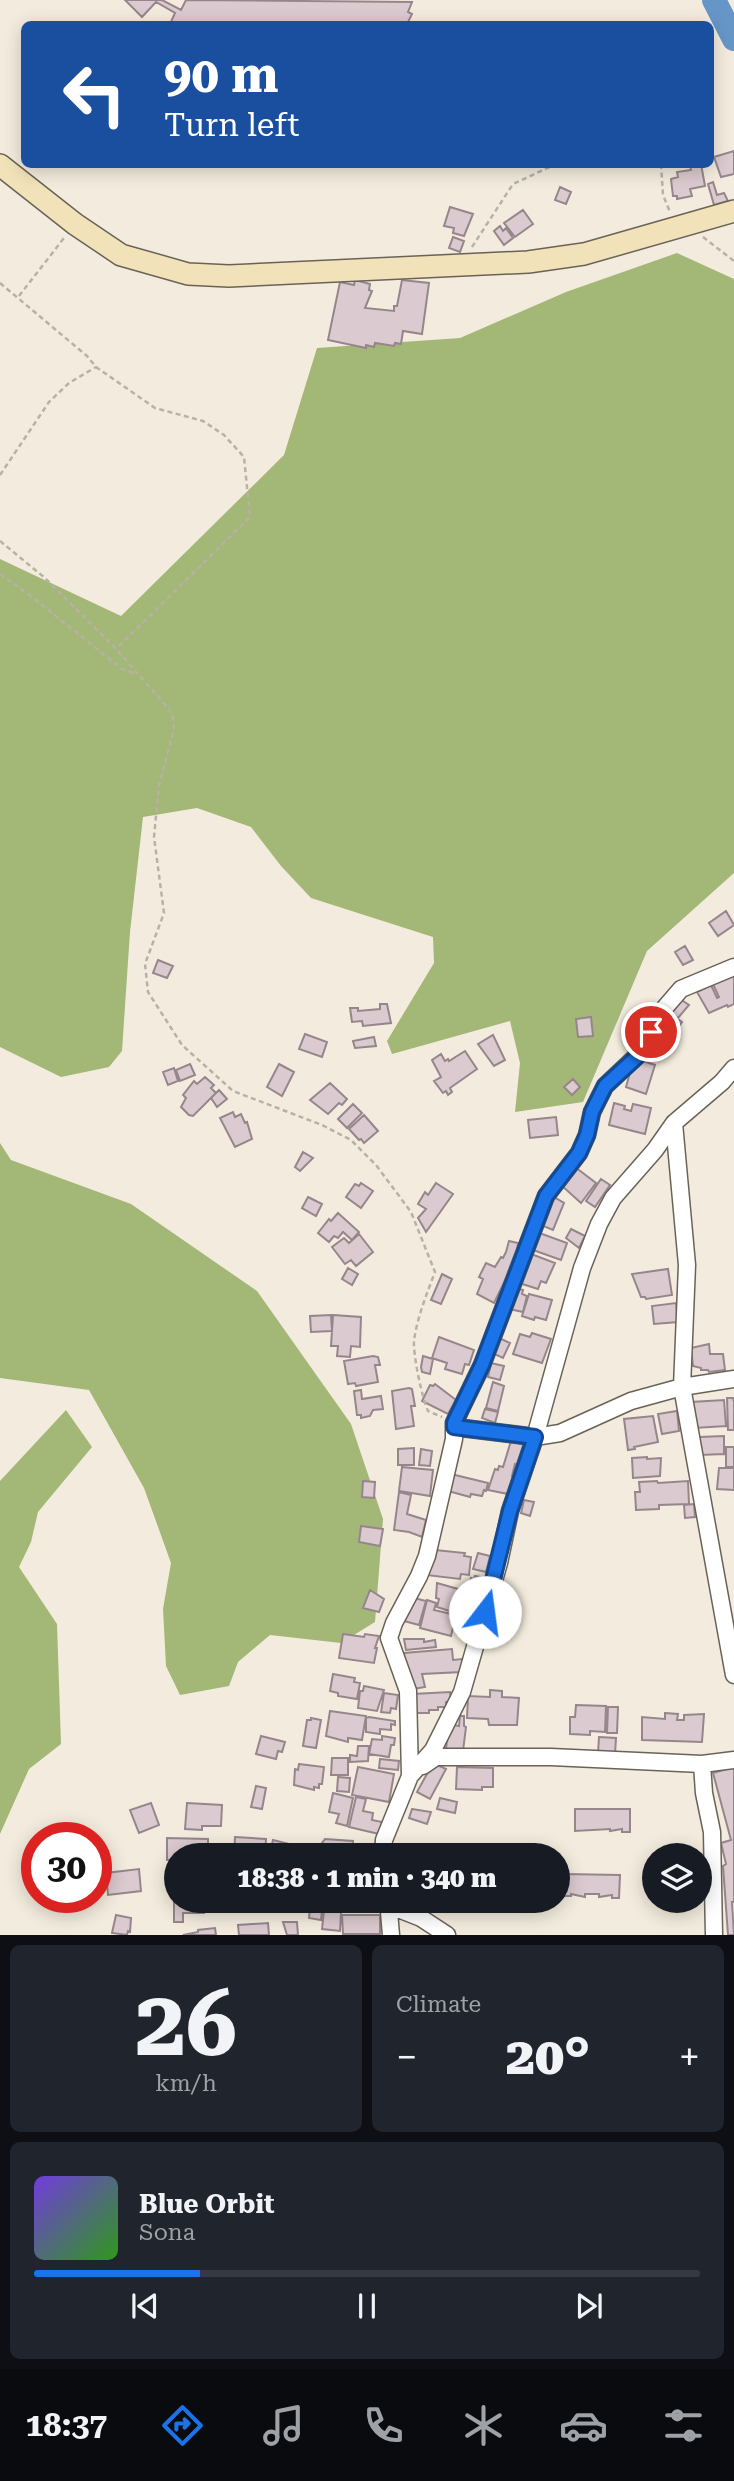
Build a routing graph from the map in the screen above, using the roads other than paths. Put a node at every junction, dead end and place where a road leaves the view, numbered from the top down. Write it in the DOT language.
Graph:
graph roads {
  1 [pos="0,165"];
  2 [pos="734,211"];
  3 [pos="734,967"];
  4 [pos="734,1068"];
  5 [pos="674,1123"];
  6 [pos="734,1379"];
  7 [pos="682,1387"];
  8 [pos="454,1425"];
  9 [pos="535,1437"];
  10 [pos="734,1675"];
  11 [pos="734,1760"];
  12 [pos="702,1764"];
  13 [pos="410,1776"];
  14 [pos="384,1843"];
  15 [pos="389,1913"];
  16 [pos="410,1913"];
  17 [pos="391,1935"];
  18 [pos="447,1935"];
  19 [pos="714,1935"];
  1 -- 2 [label="street"];
  3 -- 8 [label="street"];
  4 -- 5 [label="street"];
  5 -- 7 [label="street"];
  5 -- 9 [label="street"];
  6 -- 7 [label="street"];
  7 -- 9 [label="street"];
  7 -- 10 [label="street"];
  8 -- 9 [label="street"];
  8 -- 13 [label="street"];
  9 -- 13 [label="street"];
  11 -- 12 [label="street"];
  12 -- 13 [label="street"];
  12 -- 19 [label="street"];
  13 -- 14 [label="street"];
  15 -- 17 [label="street"];
  16 -- 18 [label="street"];
}
